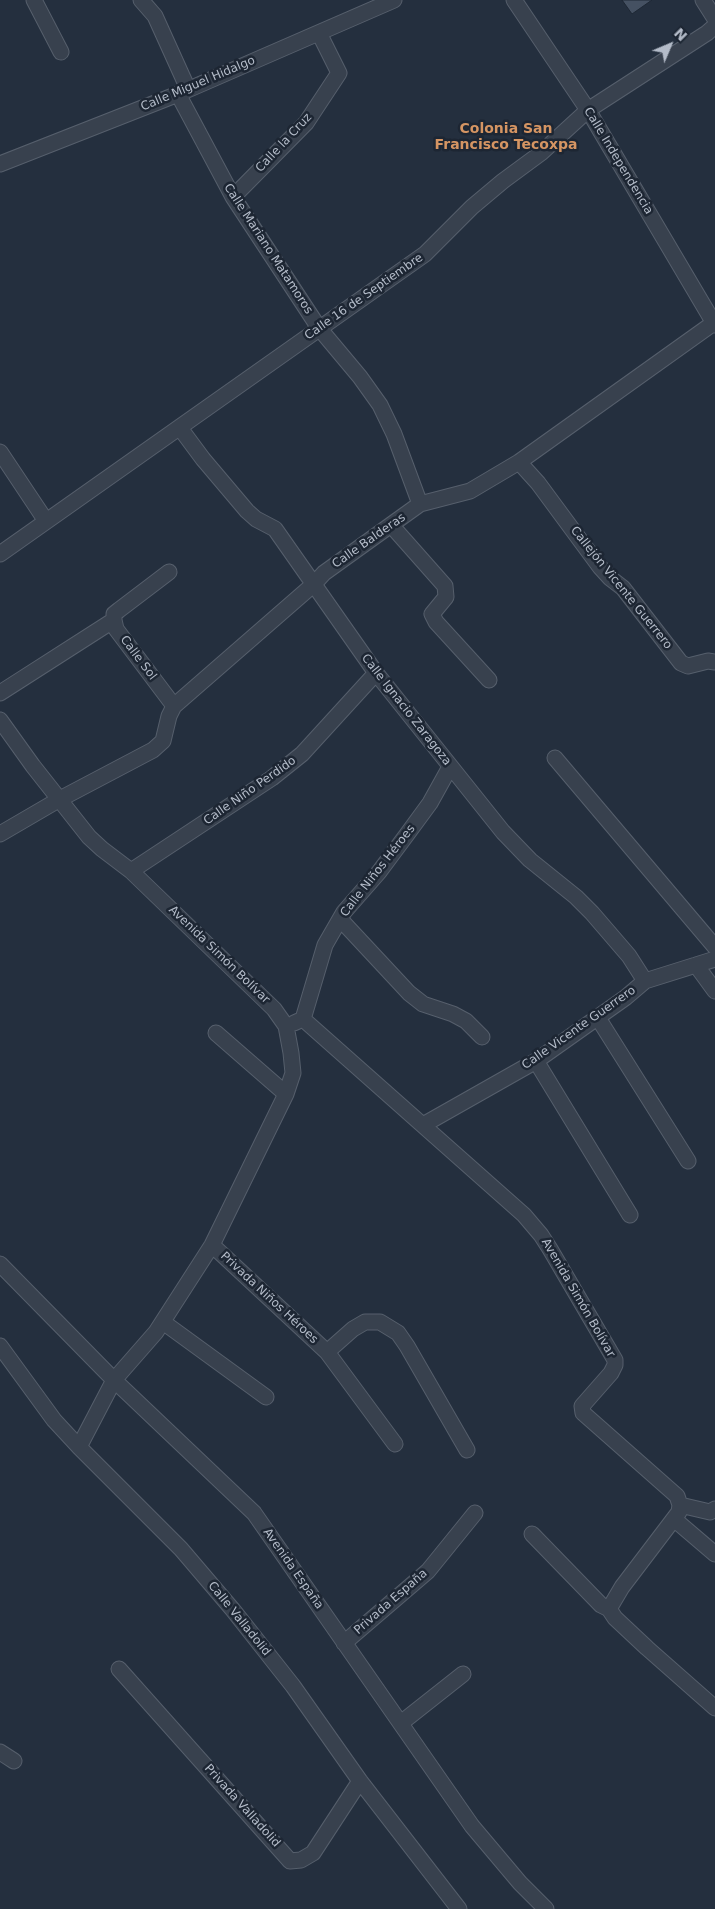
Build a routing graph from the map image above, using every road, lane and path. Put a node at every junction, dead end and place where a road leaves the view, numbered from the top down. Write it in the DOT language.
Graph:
graph roads {
  1 [pos="34,0"];
  2 [pos="141,0"];
  3 [pos="394,0"];
  4 [pos="514,0"];
  5 [pos="703,0"];
  6 [pos="715,19"];
  7 [pos="319,33"];
  8 [pos="712,34"];
  9 [pos="61,52"];
  10 [pos="183,91"];
  11 [pos="588,110"];
  12 [pos="0,164"];
  13 [pos="233,197"];
  14 [pos="714,324"];
  15 [pos="319,328"];
  16 [pos="180,428"];
  17 [pos="0,452"];
  18 [pos="519,462"];
  19 [pos="420,504"];
  20 [pos="46,521"];
  21 [pos="391,525"];
  22 [pos="0,554"];
  23 [pos="169,572"];
  24 [pos="314,584"];
  25 [pos="114,620"];
  26 [pos="715,662"];
  27 [pos="376,673"];
  28 [pos="490,680"];
  29 [pos="0,693"];
  30 [pos="174,706"];
  31 [pos="0,720"];
  32 [pos="554,758"];
  33 [pos="450,767"];
  34 [pos="60,799"];
  35 [pos="0,834"];
  36 [pos="131,871"];
  37 [pos="340,920"];
  38 [pos="715,947"];
  39 [pos="715,959"];
  40 [pos="696,965"];
  41 [pos="645,981"];
  42 [pos="715,991"];
  43 [pos="598,1018"];
  44 [pos="303,1019"];
  45 [pos="286,1026"];
  46 [pos="216,1033"];
  47 [pos="482,1037"];
  48 [pos="536,1061"];
  49 [pos="286,1094"];
  50 [pos="423,1125"];
  51 [pos="688,1161"];
  52 [pos="630,1214"];
  53 [pos="212,1245"];
  54 [pos="0,1264"];
  55 [pos="163,1322"];
  56 [pos="0,1346"];
  57 [pos="327,1352"];
  58 [pos="114,1380"];
  59 [pos="266,1397"];
  60 [pos="395,1444"];
  61 [pos="79,1447"];
  62 [pos="467,1450"];
  63 [pos="715,1509"];
  64 [pos="677,1512"];
  65 [pos="475,1513"];
  66 [pos="532,1534"];
  67 [pos="715,1554"];
  68 [pos="609,1609"];
  69 [pos="344,1643"];
  70 [pos="119,1669"];
  71 [pos="463,1674"];
  72 [pos="715,1708"];
  73 [pos="400,1723"];
  74 [pos="0,1752"];
  75 [pos="14,1760"];
  76 [pos="360,1781"];
  77 [pos="459,1909"];
  78 [pos="546,1909"];
  1 -- 9 [label="street"];
  2 -- 10 [label="street, Calle Mariano Matamoros"];
  3 -- 7 [label="street, Calle Miguel Hidalgo"];
  4 -- 11 [label="street, Calle Independencia"];
  5 -- 6 [label="street"];
  7 -- 10 [label="street, Calle Miguel Hidalgo"];
  7 -- 13 [label="street, Calle la Cruz"];
  8 -- 11 [label="street, Calle 16 de Septiembre"];
  10 -- 12 [label="street, Calle Miguel Hidalgo"];
  10 -- 13 [label="street, Calle Mariano Matamoros"];
  11 -- 14 [label="street, Calle Independencia"];
  11 -- 15 [label="street, Calle 16 de Septiembre"];
  13 -- 15 [label="street, Calle Mariano Matamoros"];
  14 -- 18 [label="street, Calle Balderas"];
  15 -- 16 [label="street, Calle 16 de Septiembre"];
  15 -- 19 [label="street, Calle Mariano Matamoros"];
  16 -- 20 [label="street, Calle 16 de Septiembre"];
  16 -- 24 [label="street, Calle Ignacio Zaragoza"];
  17 -- 20 [label="street"];
  18 -- 19 [label="street, Calle Balderas"];
  18 -- 26 [label="street, Callejón Vicente Guerrero"];
  19 -- 21 [label="street, Calle Balderas"];
  20 -- 22 [label="street, Calle 16 de Septiembre"];
  21 -- 24 [label="street, Calle Balderas"];
  21 -- 28 [label="street"];
  23 -- 25 [label="street, Calle Sol"];
  24 -- 27 [label="street, Calle Ignacio Zaragoza"];
  24 -- 30 [label="street, Calle Balderas"];
  25 -- 29 [label="street"];
  25 -- 30 [label="street, Calle Sol"];
  27 -- 33 [label="street, Calle Ignacio Zaragoza"];
  27 -- 36 [label="street, Calle Niño Perdido"];
  30 -- 34 [label="street, Calle Balderas"];
  31 -- 34 [label="street, Avenida Simón Bolívar"];
  32 -- 38 [label="street"];
  33 -- 37 [label="street, Calle Niños Héroes"];
  33 -- 41 [label="street, Calle Ignacio Zaragoza"];
  34 -- 35 [label="street, Calle Balderas"];
  34 -- 36 [label="street, Avenida Simón Bolívar"];
  36 -- 45 [label="street, Avenida Simón Bolívar"];
  37 -- 44 [label="street, Calle Niños Héroes"];
  37 -- 47 [label="street"];
  39 -- 40 [label="street, Calle Vicente Guerrero"];
  40 -- 41 [label="street, Calle Vicente Guerrero"];
  40 -- 42 [label="street"];
  41 -- 43 [label="street, Calle Vicente Guerrero"];
  43 -- 48 [label="street, Calle Vicente Guerrero"];
  43 -- 51 [label="street"];
  44 -- 45 [label="street"];
  44 -- 50 [label="street, Avenida Simón Bolívar"];
  45 -- 49 [label="street, Avenida Simón Bolívar"];
  46 -- 49 [label="street"];
  48 -- 50 [label="street, Calle Vicente Guerrero"];
  48 -- 52 [label="street"];
  49 -- 53 [label="street, Avenida Simón Bolívar"];
  50 -- 64 [label="street, Avenida Simón Bolívar"];
  53 -- 55 [label="street, Avenida Simón Bolívar"];
  53 -- 57 [label="street, Privada Niños Héroes"];
  54 -- 58 [label="street, Avenida España"];
  55 -- 58 [label="street, Avenida Simón Bolívar"];
  55 -- 59 [label="street"];
  56 -- 61 [label="street, Calle Valladolid"];
  57 -- 60 [label="street, Privada Niños Héroes"];
  57 -- 62 [label="street, Privada Niños Héroes"];
  58 -- 61 [label="street, Avenida Simón Bolívar"];
  58 -- 69 [label="street, Avenida España"];
  61 -- 76 [label="street, Calle Valladolid"];
  63 -- 64 [label="street"];
  64 -- 67 [label="street, Avenida Simón Bolívar"];
  64 -- 68 [label="street"];
  65 -- 69 [label="street, Privada España"];
  66 -- 68 [label="street"];
  68 -- 72 [label="street"];
  69 -- 73 [label="street, Avenida España"];
  70 -- 76 [label="street, Privada Valladolid"];
  71 -- 73 [label="street"];
  73 -- 78 [label="street, Avenida España"];
  74 -- 75 [label="street"];
  76 -- 77 [label="street, Calle Valladolid"];
}
